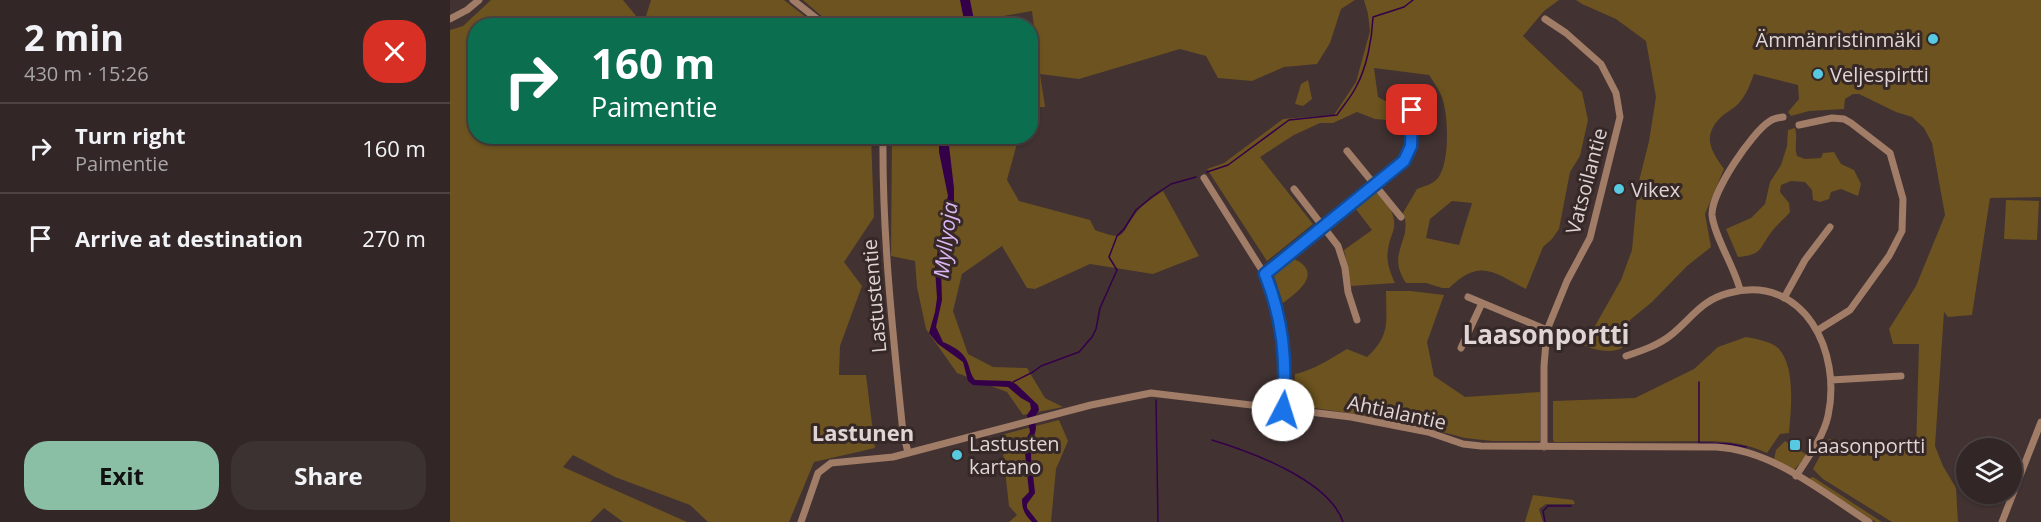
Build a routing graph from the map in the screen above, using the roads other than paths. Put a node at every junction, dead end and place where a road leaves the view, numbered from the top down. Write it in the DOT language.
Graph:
graph roads {
  1 [pos="478,0"];
  2 [pos="794,0"];
  3 [pos="816,18"];
  4 [pos="450,19"];
  5 [pos="1545,19"];
  6 [pos="1412,110"];
  7 [pos="1783,117"];
  8 [pos="1799,125"];
  9 [pos="883,144"];
  10 [pos="1347,150"];
  11 [pos="1204,178"];
  12 [pos="1376,185"];
  13 [pos="1294,189"];
  14 [pos="1401,217"];
  15 [pos="1324,226"];
  16 [pos="1830,227"];
  17 [pos="1265,274"];
  18 [pos="1740,290"];
  19 [pos="1468,297"];
  20 [pos="1784,298"];
  21 [pos="1482,303"];
  22 [pos="1357,320"];
  23 [pos="1547,330"];
  24 [pos="1818,330"];
  25 [pos="1461,348"];
  26 [pos="1626,356"];
  27 [pos="1901,376"];
  28 [pos="1831,380"];
  29 [pos="1283,410"];
  30 [pos="2041,422"];
  31 [pos="1545,447"];
  32 [pos="908,453"];
  33 [pos="1796,476"];
  34 [pos="801,522"];
  35 [pos="1869,522"];
  36 [pos="2002,522"];
  1 -- 4 [label="street"];
  2 -- 3 [label="street"];
  5 -- 23 [label="street, Vatsoilantie"];
  6 -- 12 [label="street"];
  7 -- 18 [label="street"];
  8 -- 24 [label="street"];
  9 -- 32 [label="street, Lastustentie"];
  10 -- 12 [label="street"];
  11 -- 17 [label="street"];
  12 -- 14 [label="street"];
  12 -- 15 [label="street"];
  13 -- 15 [label="street"];
  15 -- 17 [label="street"];
  15 -- 22 [label="street"];
  16 -- 20 [label="street"];
  17 -- 29 [label="street"];
  18 -- 20 [label="street"];
  18 -- 26 [label="street"];
  19 -- 21 [label="street"];
  20 -- 24 [label="street"];
  21 -- 23 [label="street"];
  21 -- 25 [label="street"];
  23 -- 31 [label="street, Vatsoilantie"];
  24 -- 28 [label="street"];
  27 -- 28 [label="street"];
  28 -- 33 [label="street"];
  29 -- 31 [label="street, Ahtialantie"];
  29 -- 32 [label="street, Ahtialantie"];
  30 -- 36 [label="street"];
  31 -- 33 [label="street, Ahtialantie"];
  32 -- 34 [label="street, Ahtialantie"];
  33 -- 35 [label="street, Ahtialantie"];
}
